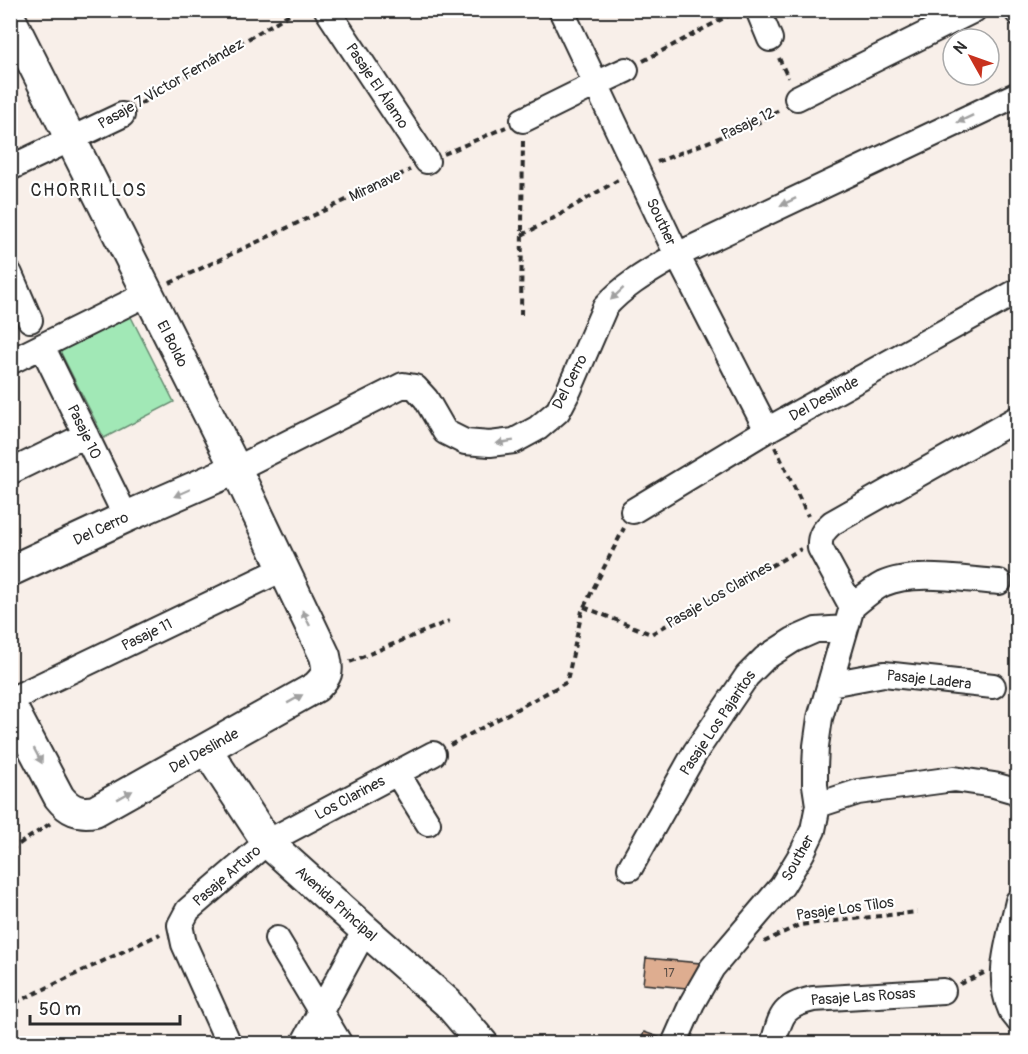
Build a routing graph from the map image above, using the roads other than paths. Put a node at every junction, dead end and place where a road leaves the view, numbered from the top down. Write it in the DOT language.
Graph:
graph roads {
  1 [pos="327,10"];
  2 [pos="561,10"];
  3 [pos="758,10"];
  4 [pos="974,10"];
  5 [pos="10,18"];
  6 [pos="770,39"];
  7 [pos="626,70"];
  8 [pos="596,84"];
  9 [pos="1017,94"];
  10 [pos="797,98"];
  11 [pos="122,115"];
  12 [pos="523,120"];
  13 [pos="70,139"];
  14 [pos="428,161"];
  15 [pos="10,168"];
  16 [pos="677,255"];
  17 [pos="10,274"];
  18 [pos="1017,291"];
  19 [pos="147,294"];
  20 [pos="30,320"];
  21 [pos="42,346"];
  22 [pos="10,362"];
  23 [pos="1017,418"];
  24 [pos="767,430"];
  25 [pos="86,435"];
  26 [pos="236,469"];
  27 [pos="10,472"];
  28 [pos="633,511"];
  29 [pos="126,517"];
  30 [pos="283,569"];
  31 [pos="10,572"];
  32 [pos="999,582"];
  33 [pos="849,617"];
  34 [pos="327,672"];
  35 [pos="830,684"];
  36 [pos="993,686"];
  37 [pos="10,702"];
  38 [pos="206,749"];
  39 [pos="433,754"];
  40 [pos="397,773"];
  41 [pos="1017,794"];
  42 [pos="818,806"];
  43 [pos="428,823"];
  44 [pos="267,842"];
  45 [pos="630,868"];
  46 [pos="1017,901"];
  47 [pos="365,930"];
  48 [pos="277,939"];
  49 [pos="943,991"];
  50 [pos="321,1012"];
  51 [pos="1017,1020"];
  52 [pos="229,1044"];
  53 [pos="303,1044"];
  54 [pos="340,1044"];
  55 [pos="483,1044"];
  56 [pos="674,1044"];
  57 [pos="773,1044"];
  1 -- 14 [label="street, Pasaje El Álamo"];
  2 -- 8 [label="street, Souther"];
  3 -- 6 [label="street"];
  4 -- 10 [label="street"];
  5 -- 13 [label="street, El Boldo"];
  7 -- 8 [label="street"];
  8 -- 12 [label="street"];
  8 -- 16 [label="street, Souther"];
  9 -- 16 [label="street, Del Cerro, one-way"];
  11 -- 13 [label="street, Pasaje 7 Víctor Fernández"];
  13 -- 15 [label="street, Pasaje 7 Víctor Fernández"];
  13 -- 19 [label="street, El Boldo"];
  16 -- 24 [label="street, Souther"];
  16 -- 26 [label="street, Del Cerro, one-way"];
  17 -- 20 [label="street"];
  18 -- 24 [label="street, Del Deslinde"];
  19 -- 21 [label="street"];
  19 -- 26 [label="street, El Boldo"];
  21 -- 22 [label="street"];
  21 -- 25 [label="street, Pasaje 10"];
  23 -- 33 [label="street"];
  24 -- 28 [label="street, Del Deslinde"];
  25 -- 27 [label="street"];
  25 -- 29 [label="street, Pasaje 10"];
  26 -- 29 [label="street, Del Cerro, one-way"];
  26 -- 30 [label="street, El Boldo"];
  29 -- 31 [label="street, Del Cerro"];
  34 -- 30 [label="street, El Boldo, one-way"];
  30 -- 37 [label="street, Pasaje 11"];
  32 -- 33 [label="street"];
  33 -- 35 [label="street, Souther"];
  33 -- 45 [label="street, Pasaje Los Pajaritos"];
  38 -- 34 [label="street, Del Deslinde, one-way"];
  35 -- 36 [label="street, Pasaje Ladera"];
  35 -- 42 [label="street, Souther"];
  37 -- 38 [label="street, Del Deslinde, one-way"];
  38 -- 44 [label="street, Avenida Principal"];
  39 -- 40 [label="street, Los Clarines"];
  40 -- 43 [label="street"];
  40 -- 44 [label="street, Los Clarines"];
  41 -- 42 [label="street"];
  42 -- 56 [label="street, Souther"];
  44 -- 47 [label="street, Avenida Principal"];
  44 -- 52 [label="street, Pasaje Arturo"];
  46 -- 51 [label="street"];
  47 -- 50 [label="street"];
  47 -- 55 [label="street, Avenida Principal"];
  48 -- 50 [label="street"];
  49 -- 57 [label="street, Pasaje Las Rosas"];
  50 -- 53 [label="street"];
  50 -- 54 [label="street"];
}
